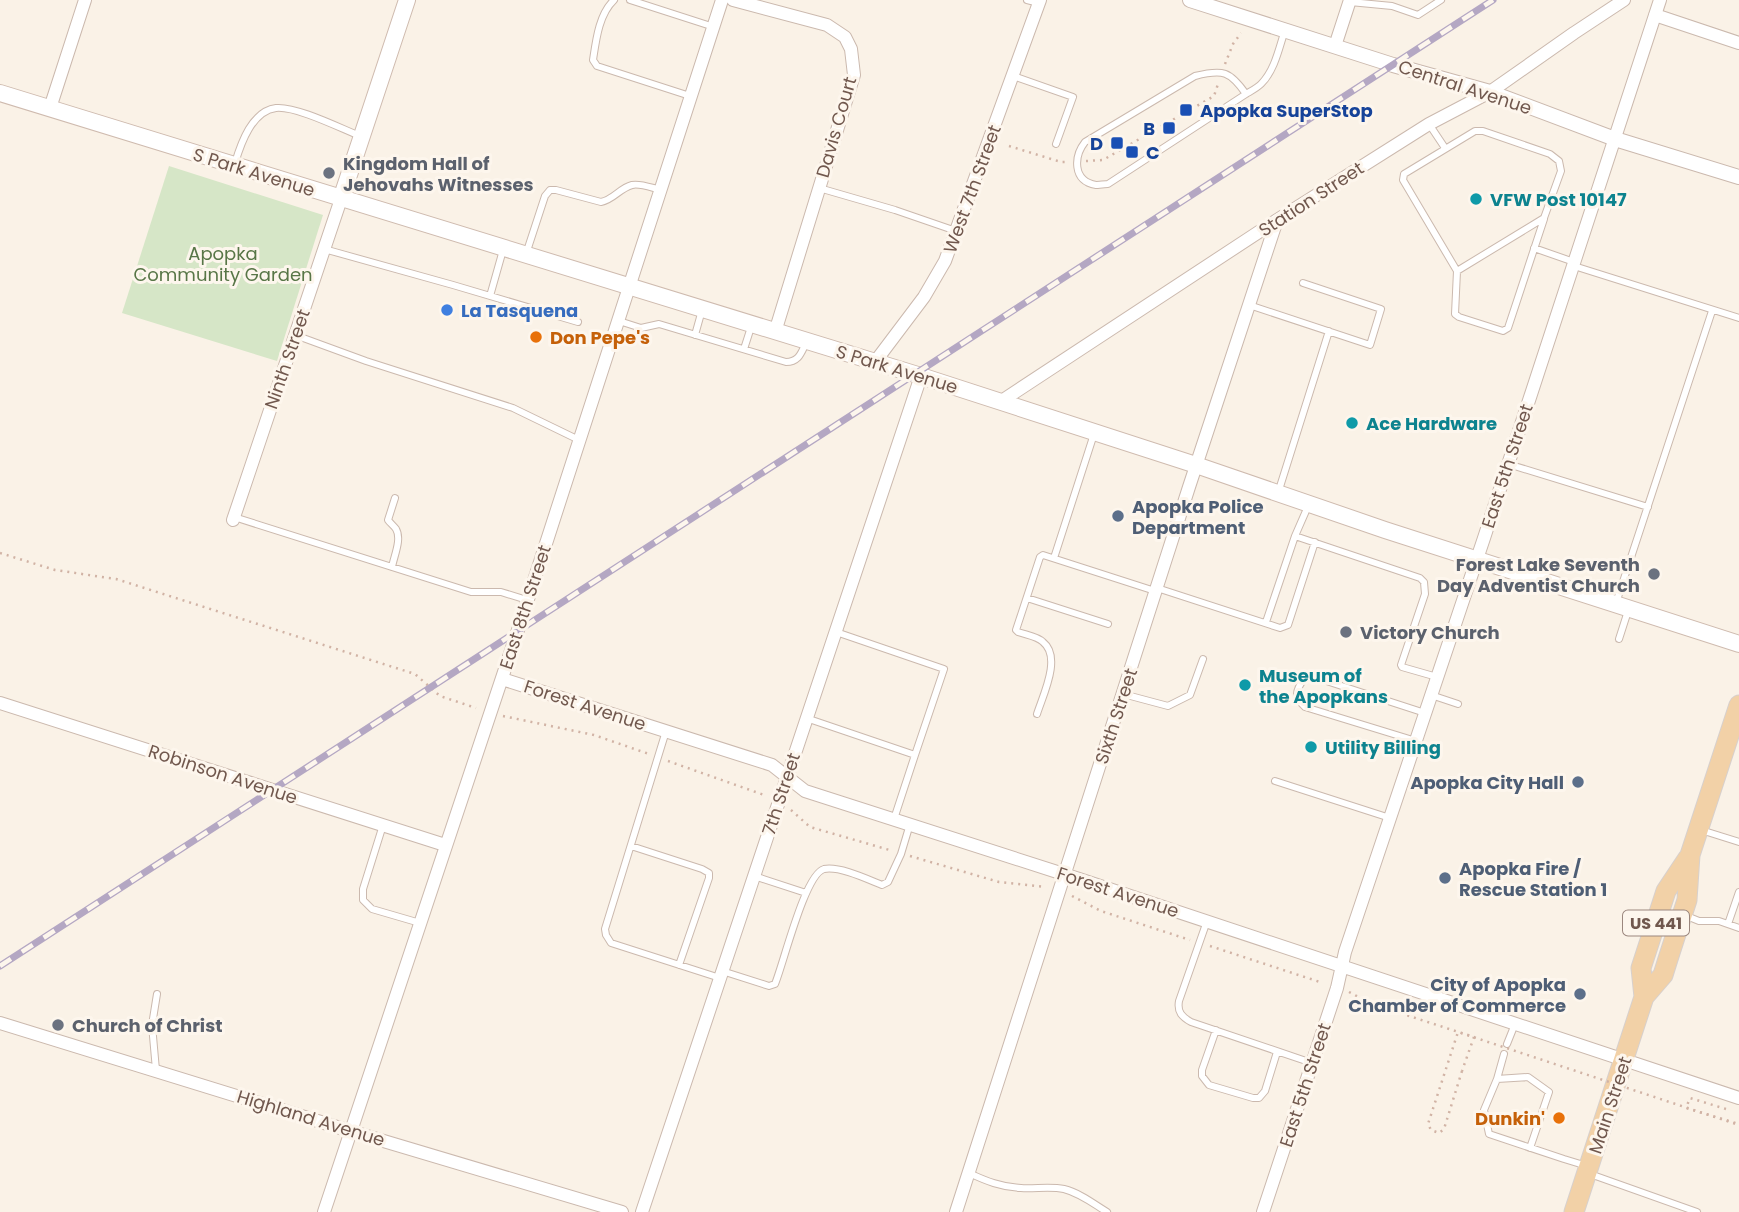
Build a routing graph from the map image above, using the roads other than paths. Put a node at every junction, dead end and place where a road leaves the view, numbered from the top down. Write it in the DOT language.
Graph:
graph roads {
  1 [pos="85,0"];
  2 [pos="407,0"];
  3 [pos="614,0"];
  4 [pos="630,0"];
  5 [pos="722,0"];
  6 [pos="733,0"];
  7 [pos="1190,0"];
  8 [pos="1441,0"];
  9 [pos="1624,0"];
  10 [pos="1660,0"];
  11 [pos="1035,1"];
  12 [pos="1350,1"];
  13 [pos="1393,3"];
  14 [pos="1655,15"];
  15 [pos="714,27"];
  16 [pos="1285,30"];
  17 [pos="1739,43"];
  18 [pos="1335,46"];
  19 [pos="1013,76"];
  20 [pos="0,93"];
  21 [pos="1490,93"];
  22 [pos="1246,94"];
  23 [pos="691,96"];
  24 [pos="50,108"];
  25 [pos="1429,124"];
  26 [pos="362,136"];
  27 [pos="1615,139"];
  28 [pos="1056,144"];
  29 [pos="1445,148"];
  30 [pos="234,166"];
  31 [pos="1739,177"];
  32 [pos="819,188"];
  33 [pos="661,190"];
  34 [pos="341,199"];
  35 [pos="1544,218"];
  36 [pos="1276,220"];
  37 [pos="956,231"];
  38 [pos="324,248"];
  39 [pos="504,248"];
  40 [pos="1534,248"];
  41 [pos="526,254"];
  42 [pos="1574,264"];
  43 [pos="1457,271"];
  44 [pos="1303,283"];
  45 [pos="630,286"];
  46 [pos="491,296"];
  47 [pos="1249,305"];
  48 [pos="703,309"];
  49 [pos="1712,311"];
  50 [pos="1739,318"];
  51 [pos="619,321"];
  52 [pos="578,322"];
  53 [pos="752,324"];
  54 [pos="1329,331"];
  55 [pos="775,332"];
  56 [pos="295,335"];
  57 [pos="695,335"];
  58 [pos="807,341"];
  59 [pos="744,349"];
  60 [pos="875,362"];
  61 [pos="921,376"];
  62 [pos="1000,402"];
  63 [pos="1095,433"];
  64 [pos="580,440"];
  65 [pos="1508,464"];
  66 [pos="1196,465"];
  67 [pos="1278,493"];
  68 [pos="395,498"];
  69 [pos="1309,504"];
  70 [pos="1648,507"];
  71 [pos="233,518"];
  72 [pos="1295,536"];
  73 [pos="1315,542"];
  74 [pos="1054,558"];
  75 [pos="1476,560"];
  76 [pos="392,567"];
  77 [pos="1157,589"];
  78 [pos="1027,598"];
  79 [pos="528,600"];
  80 [pos="1622,607"];
  81 [pos="1266,622"];
  82 [pos="1108,624"];
  83 [pos="835,632"];
  84 [pos="1619,639"];
  85 [pos="1739,644"];
  86 [pos="1203,659"];
  87 [pos="1437,677"];
  88 [pos="502,679"];
  89 [pos="1123,694"];
  90 [pos="1431,695"];
  91 [pos="0,703"];
  92 [pos="1458,704"];
  93 [pos="1739,705"];
  94 [pos="1426,713"];
  95 [pos="1037,714"];
  96 [pos="806,718"];
  97 [pos="666,732"];
  98 [pos="1416,741"];
  99 [pos="915,755"];
  100 [pos="787,776"];
  101 [pos="1275,781"];
  102 [pos="1390,818"];
  103 [pos="894,819"];
  104 [pos="910,824"];
  105 [pos="383,825"];
  106 [pos="1698,830"];
  107 [pos="1739,842"];
  108 [pos="446,845"];
  109 [pos="631,846"];
  110 [pos="1690,855"];
  111 [pos="1066,874"];
  112 [pos="754,876"];
  113 [pos="1739,892"];
  114 [pos="806,893"];
  115 [pos="1682,914"];
  116 [pos="1207,921"];
  117 [pos="420,923"];
  118 [pos="1728,924"];
  119 [pos="1739,928"];
  120 [pos="679,965"];
  121 [pos="1342,965"];
  122 [pos="721,975"];
  123 [pos="157,994"];
  124 [pos="1644,997"];
  125 [pos="1515,1022"];
  126 [pos="0,1023"];
  127 [pos="1216,1030"];
  128 [pos="1507,1044"];
  129 [pos="1277,1052"];
  130 [pos="1504,1054"];
  131 [pos="1625,1059"];
  132 [pos="1312,1063"];
  133 [pos="156,1070"];
  134 [pos="1497,1079"];
  135 [pos="1739,1098"];
  136 [pos="351,1131"];
  137 [pos="1530,1148"];
  138 [pos="1588,1170"];
  139 [pos="969,1173"];
  140 [pos="1103,1211"];
  141 [pos="324,1212"];
  142 [pos="622,1212"];
  143 [pos="642,1212"];
  144 [pos="956,1212"];
  145 [pos="1263,1212"];
  146 [pos="1574,1212"];
  147 [pos="1697,1212"];
  1 -- 24 [label="street"];
  2 -- 26 [label="main road"];
  3 -- 23 [label="lane"];
  4 -- 15 [label="lane"];
  5 -- 15 [label="street, East 8th Street"];
  6 -- 32 [label="street, Davis Court"];
  7 -- 16 [label="street, Central Avenue"];
  8 -- 13 [label="lane"];
  9 -- 21 [label="street, Station Street"];
  10 -- 14 [label="street, East 5th Street"];
  11 -- 19 [label="street, West 7th Street"];
  12 -- 13 [label="lane"];
  12 -- 18 [label="street"];
  14 -- 17 [label="street"];
  14 -- 27 [label="street, East 5th Street"];
  15 -- 23 [label="street, East 8th Street"];
  16 -- 18 [label="street, Central Avenue"];
  16 -- 22 [label="lane"];
  18 -- 21 [label="street, Central Avenue"];
  19 -- 28 [label="lane"];
  19 -- 37 [label="street, West 7th Street"];
  20 -- 24 [label="main road, S Park Avenue"];
  21 -- 25 [label="street, Station Street"];
  21 -- 27 [label="street, Central Avenue"];
  22 -- 22 [label="lane"];
  23 -- 33 [label="street, East 8th Street"];
  24 -- 30 [label="main road, S Park Avenue"];
  25 -- 29 [label="lane"];
  25 -- 36 [label="street, Station Street"];
  26 -- 30 [label="lane"];
  26 -- 34 [label="main road"];
  27 -- 31 [label="street, Central Avenue"];
  27 -- 42 [label="street, East 5th Street"];
  29 -- 35 [label="lane"];
  29 -- 43 [label="lane"];
  30 -- 34 [label="main road, S Park Avenue"];
  32 -- 37 [label="lane"];
  32 -- 55 [label="street, Davis Court"];
  33 -- 41 [label="lane"];
  33 -- 45 [label="street, East 8th Street"];
  34 -- 38 [label="street, Ninth Street"];
  34 -- 39 [label="main road, S Park Avenue"];
  35 -- 40 [label="lane"];
  35 -- 43 [label="lane"];
  36 -- 47 [label="street, Sixth Street"];
  36 -- 62 [label="street, Station Street"];
  37 -- 60 [label="street, West 7th Street"];
  38 -- 46 [label="lane"];
  38 -- 56 [label="street, Ninth Street"];
  39 -- 41 [label="main road, S Park Avenue"];
  39 -- 46 [label="lane"];
  40 -- 42 [label="lane"];
  40 -- 43 [label="lane"];
  41 -- 45 [label="main road, S Park Avenue"];
  42 -- 49 [label="lane"];
  42 -- 65 [label="street, East 5th Street"];
  44 -- 54 [label="lane"];
  45 -- 48 [label="main road, S Park Avenue"];
  45 -- 51 [label="street, East 8th Street"];
  46 -- 52 [label="lane"];
  47 -- 54 [label="lane"];
  47 -- 66 [label="street, Sixth Street"];
  48 -- 53 [label="main road, S Park Avenue"];
  48 -- 57 [label="lane"];
  49 -- 50 [label="lane"];
  49 -- 70 [label="lane"];
  51 -- 57 [label="lane"];
  51 -- 64 [label="street, East 8th Street"];
  53 -- 55 [label="main road, S Park Avenue"];
  53 -- 59 [label="lane"];
  54 -- 67 [label="lane"];
  55 -- 58 [label="main road, S Park Avenue"];
  56 -- 64 [label="lane"];
  56 -- 71 [label="street, Ninth Street"];
  57 -- 59 [label="lane"];
  58 -- 59 [label="lane"];
  58 -- 60 [label="main road, S Park Avenue"];
  60 -- 61 [label="main road, S Park Avenue"];
  61 -- 62 [label="main road, S Park Avenue"];
  61 -- 83 [label="street, 7th Street"];
  62 -- 63 [label="main road, S Park Avenue"];
  63 -- 66 [label="main road, S Park Avenue"];
  63 -- 74 [label="lane"];
  64 -- 79 [label="street, East 8th Street"];
  65 -- 70 [label="lane"];
  65 -- 75 [label="street, East 5th Street"];
  66 -- 67 [label="main road, S Park Avenue"];
  66 -- 77 [label="street, Sixth Street"];
  67 -- 69 [label="main road, S Park Avenue"];
  68 -- 76 [label="lane"];
  69 -- 72 [label="lane"];
  69 -- 75 [label="main road, S Park Avenue"];
  70 -- 80 [label="lane"];
  71 -- 76 [label="lane"];
  72 -- 73 [label="lane"];
  72 -- 81 [label="lane"];
  73 -- 81 [label="lane"];
  73 -- 87 [label="lane"];
  74 -- 77 [label="lane"];
  74 -- 78 [label="lane"];
  75 -- 80 [label="main road, S Park Avenue"];
  75 -- 87 [label="street, East 5th Street"];
  76 -- 79 [label="lane"];
  77 -- 81 [label="lane"];
  77 -- 89 [label="street, Sixth Street"];
  78 -- 82 [label="lane"];
  78 -- 95 [label="lane"];
  79 -- 88 [label="street, East 8th Street"];
  80 -- 84 [label="lane"];
  80 -- 85 [label="main road, S Park Avenue"];
  83 -- 96 [label="street, 7th Street"];
  83 -- 99 [label="lane"];
  86 -- 89 [label="lane"];
  87 -- 90 [label="street, East 5th Street"];
  88 -- 97 [label="street, Forest Avenue"];
  88 -- 108 [label="street, East 8th Street"];
  89 -- 111 [label="street, Sixth Street"];
  90 -- 92 [label="lane"];
  90 -- 94 [label="street, East 5th Street"];
  91 -- 105 [label="street, Robinson Avenue"];
  93 -- 106 [label="main road, Main Street / US 441"];
  94 -- 98 [label="street, East 5th Street"];
  94 -- 98 [label="lane"];
  96 -- 99 [label="lane"];
  96 -- 100 [label="street, 7th Street"];
  97 -- 100 [label="street, Forest Avenue"];
  97 -- 109 [label="lane"];
  98 -- 102 [label="street, East 5th Street"];
  99 -- 103 [label="lane"];
  100 -- 103 [label="street, Forest Avenue"];
  100 -- 112 [label="street, 7th Street"];
  101 -- 102 [label="lane"];
  102 -- 121 [label="street, East 5th Street"];
  103 -- 104 [label="street, Forest Avenue"];
  104 -- 111 [label="street, Forest Avenue"];
  104 -- 114 [label="lane"];
  105 -- 108 [label="street, Robinson Avenue"];
  105 -- 117 [label="lane"];
  106 -- 107 [label="lane"];
  106 -- 110 [label="main road, Main Street / US 441"];
  108 -- 117 [label="street, East 8th Street"];
  109 -- 120 [label="lane"];
  109 -- 120 [label="lane"];
  110 -- 115 [label="main road, Main Street / US 441"];
  110 -- 124 [label="main road, Main Street / US 441"];
  111 -- 116 [label="street, Forest Avenue"];
  111 -- 139 [label="street, Sixth Street"];
  112 -- 114 [label="lane"];
  112 -- 122 [label="street, 7th Street"];
  113 -- 118 [label="lane"];
  114 -- 122 [label="lane"];
  115 -- 118 [label="lane"];
  115 -- 124 [label="main road, Main Street / US 441"];
  116 -- 121 [label="street, Forest Avenue"];
  116 -- 127 [label="lane"];
  117 -- 136 [label="street, East 8th Street"];
  118 -- 119 [label="lane"];
  120 -- 122 [label="lane"];
  121 -- 125 [label="street, Forest Avenue"];
  121 -- 132 [label="street, East 5th Street"];
  122 -- 143 [label="street, 7th Street"];
  123 -- 133 [label="lane"];
  124 -- 131 [label="main road, Main Street / US 441"];
  125 -- 128 [label="lane"];
  125 -- 131 [label="street, Forest Avenue"];
  126 -- 133 [label="street, Highland Avenue"];
  127 -- 129 [label="lane"];
  127 -- 129 [label="lane"];
  129 -- 132 [label="lane"];
  130 -- 134 [label="lane"];
  131 -- 135 [label="street, Forest Avenue"];
  131 -- 138 [label="main road, Main Street / US 441"];
  132 -- 145 [label="street, East 5th Street"];
  133 -- 136 [label="street, Highland Avenue"];
  134 -- 137 [label="lane"];
  134 -- 137 [label="lane"];
  136 -- 141 [label="street, East 8th Street"];
  136 -- 142 [label="street, Highland Avenue"];
  137 -- 138 [label="lane"];
  138 -- 146 [label="main road, Main Street / US 441"];
  138 -- 147 [label="lane"];
  139 -- 140 [label="lane"];
  139 -- 144 [label="street, Sixth Street"];
}
